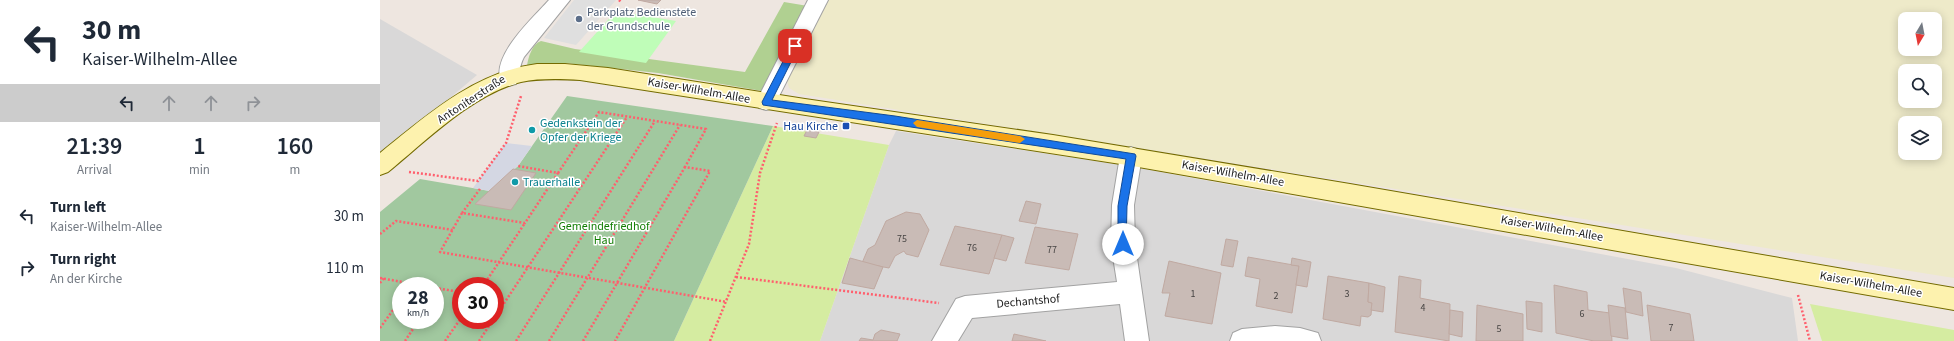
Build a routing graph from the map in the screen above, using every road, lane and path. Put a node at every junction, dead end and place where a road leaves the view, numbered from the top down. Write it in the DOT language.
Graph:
graph roads {
  1 [pos="560,0"];
  2 [pos="818,0"];
  3 [pos="509,78"];
  4 [pos="522,95"];
  5 [pos="766,102"];
  6 [pos="627,117"];
  7 [pos="655,121"];
  8 [pos="680,125"];
  9 [pos="1132,156"];
  10 [pos="380,166"];
  11 [pos="518,166"];
  12 [pos="685,167"];
  13 [pos="403,171"];
  14 [pos="558,173"];
  15 [pos="480,189"];
  16 [pos="462,213"];
  17 [pos="525,223"];
  18 [pos="453,230"];
  19 [pos="380,234"];
  20 [pos="500,261"];
  21 [pos="528,267"];
  22 [pos="559,272"];
  23 [pos="488,277"];
  24 [pos="588,277"];
  25 [pos="736,277"];
  26 [pos="382,278"];
  27 [pos="392,280"];
  28 [pos="617,282"];
  29 [pos="380,283"];
  30 [pos="646,287"];
  31 [pos="1797,291"];
  32 [pos="1131,292"];
  33 [pos="1954,299"];
  34 [pos="727,302"];
  35 [pos="504,303"];
  36 [pos="964,306"];
  37 [pos="392,311"];
  38 [pos="380,328"];
  39 [pos="413,329"];
  40 [pos="453,329"];
  41 [pos="487,329"];
  42 [pos="405,341"];
  43 [pos="445,341"];
  44 [pos="479,341"];
  45 [pos="516,341"];
  46 [pos="549,341"];
  47 [pos="583,341"];
  48 [pos="615,341"];
  49 [pos="710,341"];
  50 [pos="944,341"];
  51 [pos="1137,341"];
  52 [pos="1242,341"];
  53 [pos="1309,341"];
  54 [pos="1810,341"];
  1 -- 3 [label="street, Antoniterstraße"];
  2 -- 5 [label="street"];
  3 -- 5 [label="street, Kaiser-Wilhelm-Allee"];
  3 -- 10 [label="street, Antoniterstraße"];
  4 -- 13 [label="path"];
  5 -- 9 [label="street, Kaiser-Wilhelm-Allee"];
  5 -- 25 [label="path"];
  6 -- 7 [label="path"];
  6 -- 14 [label="path"];
  6 -- 21 [label="path"];
  7 -- 8 [label="path"];
  7 -- 22 [label="path"];
  8 -- 12 [label="path"];
  8 -- 24 [label="path"];
  9 -- 32 [label="street"];
  9 -- 33 [label="street, Kaiser-Wilhelm-Allee"];
  11 -- 14 [label="path"];
  12 -- 28 [label="path"];
  12 -- 30 [label="path"];
  14 -- 17 [label="path"];
  15 -- 16 [label="path"];
  16 -- 17 [label="path"];
  16 -- 18 [label="path"];
  17 -- 20 [label="path"];
  18 -- 19 [label="path"];
  18 -- 20 [label="path"];
  20 -- 21 [label="path"];
  20 -- 23 [label="path"];
  21 -- 22 [label="path"];
  21 -- 35 [label="path"];
  22 -- 24 [label="path"];
  22 -- 45 [label="path"];
  24 -- 28 [label="path"];
  24 -- 46 [label="path"];
  25 -- 34 [label="path"];
  25 -- 36 [label="path"];
  26 -- 27 [label="path"];
  26 -- 29 [label="path"];
  28 -- 30 [label="path"];
  28 -- 47 [label="path"];
  30 -- 34 [label="path"];
  30 -- 48 [label="path"];
  31 -- 54 [label="path"];
  32 -- 36 [label="street, Dechantshof"];
  32 -- 51 [label="street"];
  34 -- 49 [label="path"];
  36 -- 50 [label="street"];
  37 -- 38 [label="path"];
  39 -- 42 [label="path"];
  40 -- 43 [label="path"];
  41 -- 44 [label="path"];
  52 -- 53 [label="street"];
}
